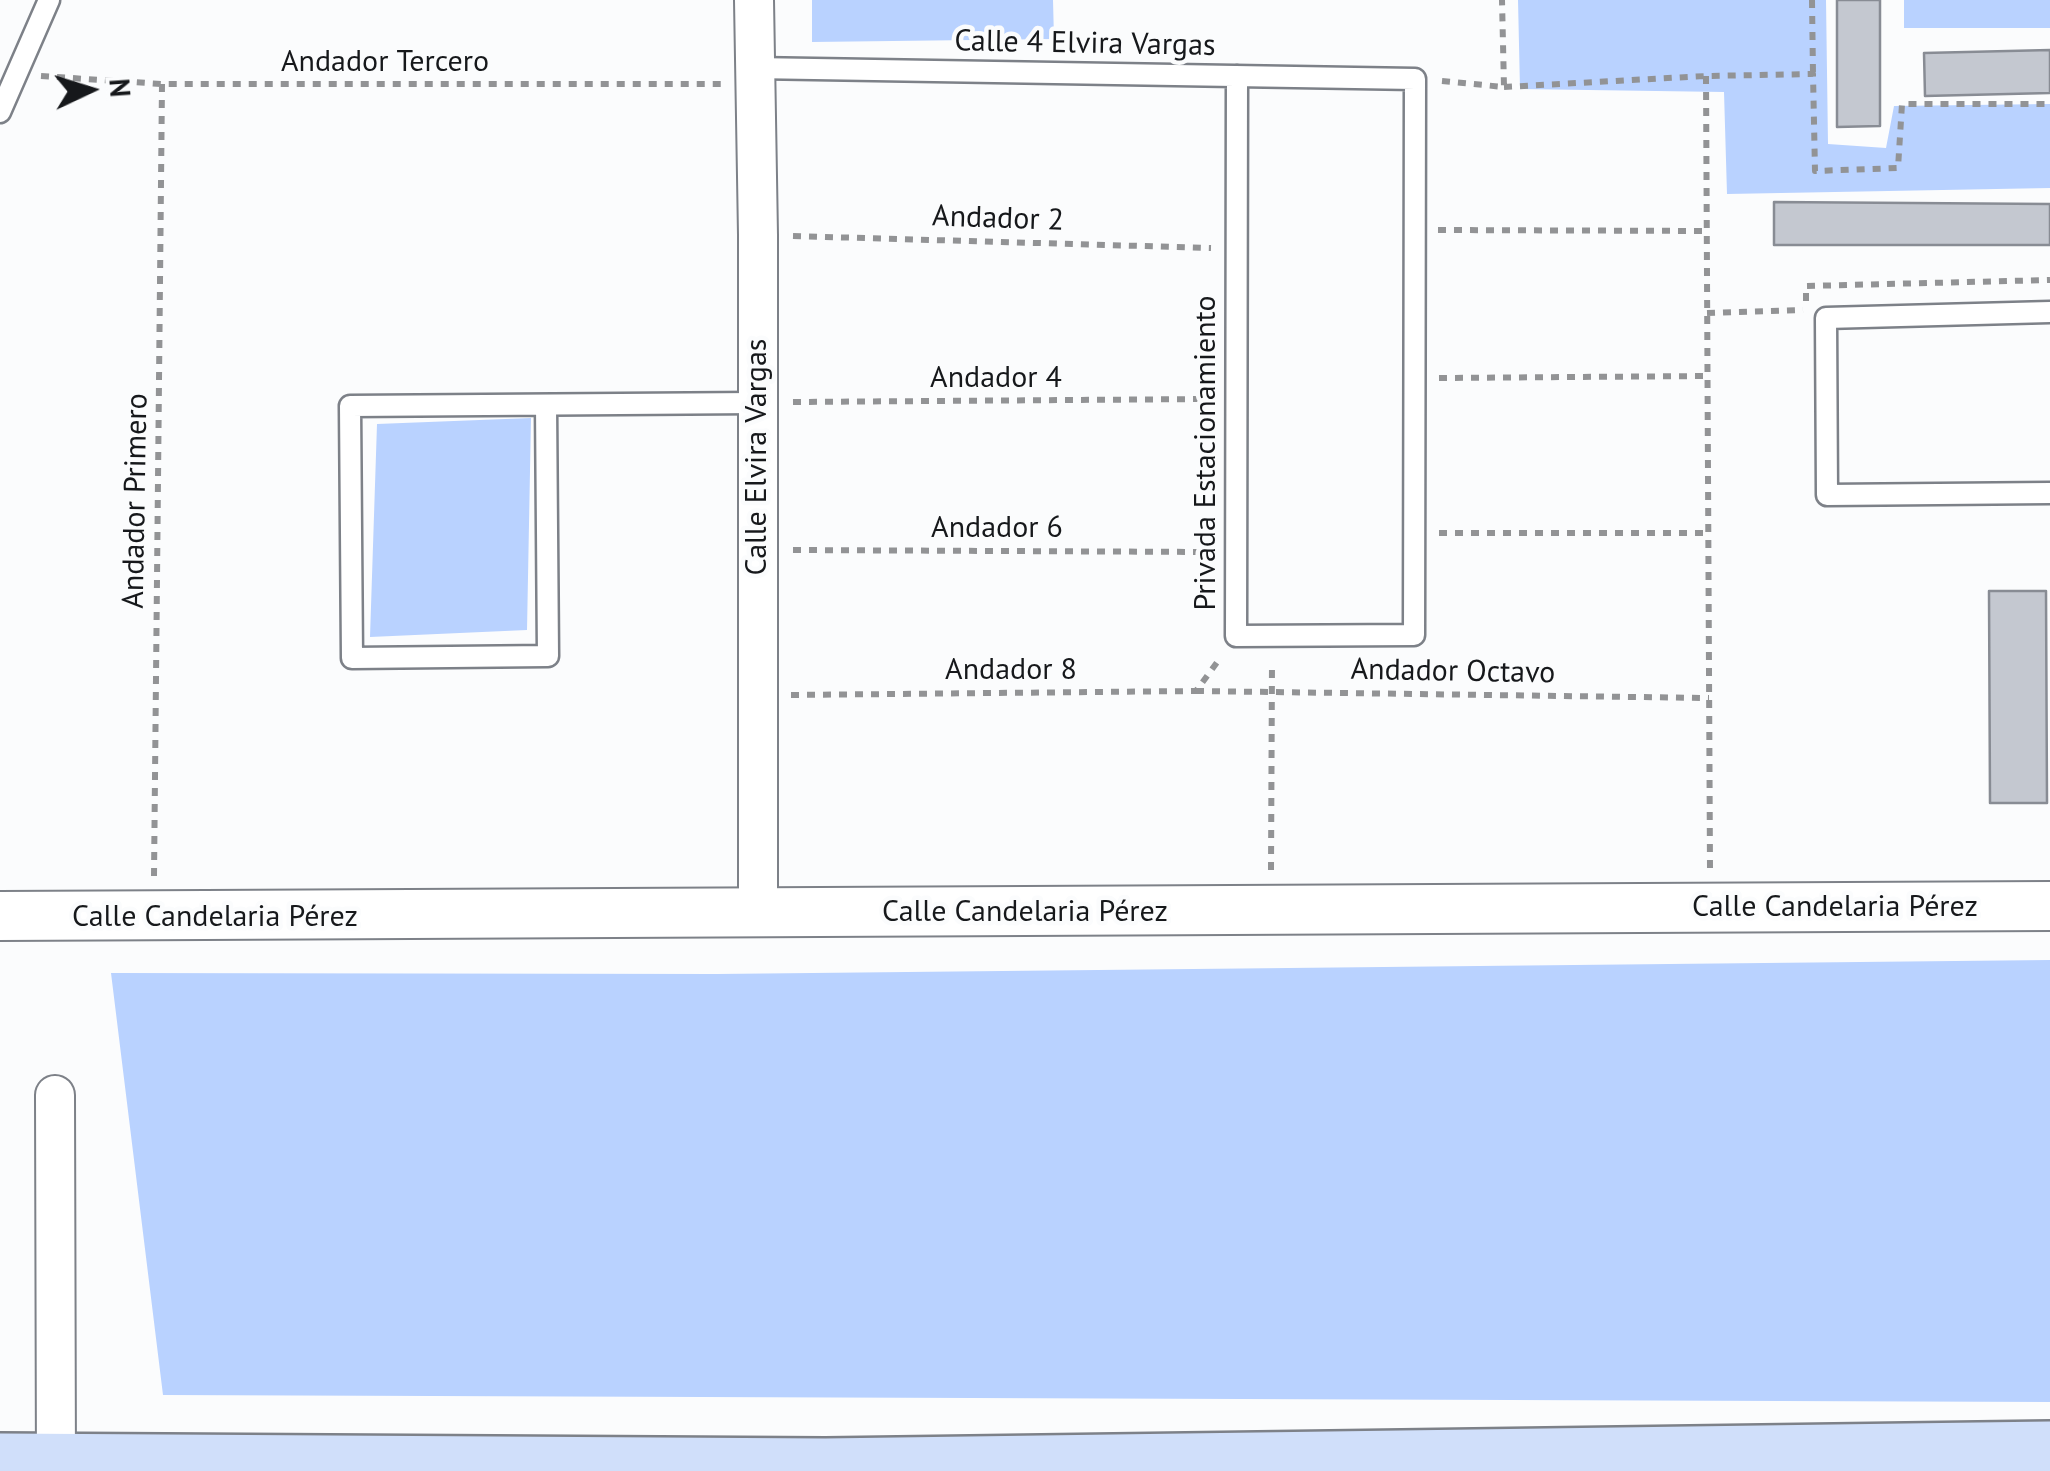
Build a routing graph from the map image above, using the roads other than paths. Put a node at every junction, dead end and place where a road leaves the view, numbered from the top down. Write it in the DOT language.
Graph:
graph roads {
  1 [pos="49,0"];
  2 [pos="754,0"];
  3 [pos="754,76"];
  4 [pos="1238,76"];
  5 [pos="1416,79"];
  6 [pos="0,112"];
  7 [pos="2050,312"];
  8 [pos="756,402"];
  9 [pos="546,405"];
  10 [pos="2050,494"];
  11 [pos="2050,906"];
  12 [pos="758,914"];
  13 [pos="0,916"];
  14 [pos="55,1095"];
  15 [pos="2050,1448"];
  16 [pos="0,1461"];
  17 [pos="56,1466"];
  1 -- 6 [label="lane"];
  2 -- 3 [label="street, Calle Elvira Vargas"];
  3 -- 4 [label="lane, Calle 4 Elvira Vargas"];
  3 -- 8 [label="street, Calle Elvira Vargas"];
  4 -- 5 [label="lane, Calle 4 Elvira Vargas"];
  4 -- 5 [label="lane, Privada Estacionamiento"];
  7 -- 10 [label="lane"];
  8 -- 9 [label="lane"];
  8 -- 12 [label="street, Calle Elvira Vargas"];
  9 -- 9 [label="lane"];
  11 -- 12 [label="street, Calle Candelaria Pérez"];
  12 -- 13 [label="street, Calle Candelaria Pérez"];
  14 -- 17 [label="street"];
  15 -- 17 [label="main road"];
  16 -- 17 [label="main road"];
}
